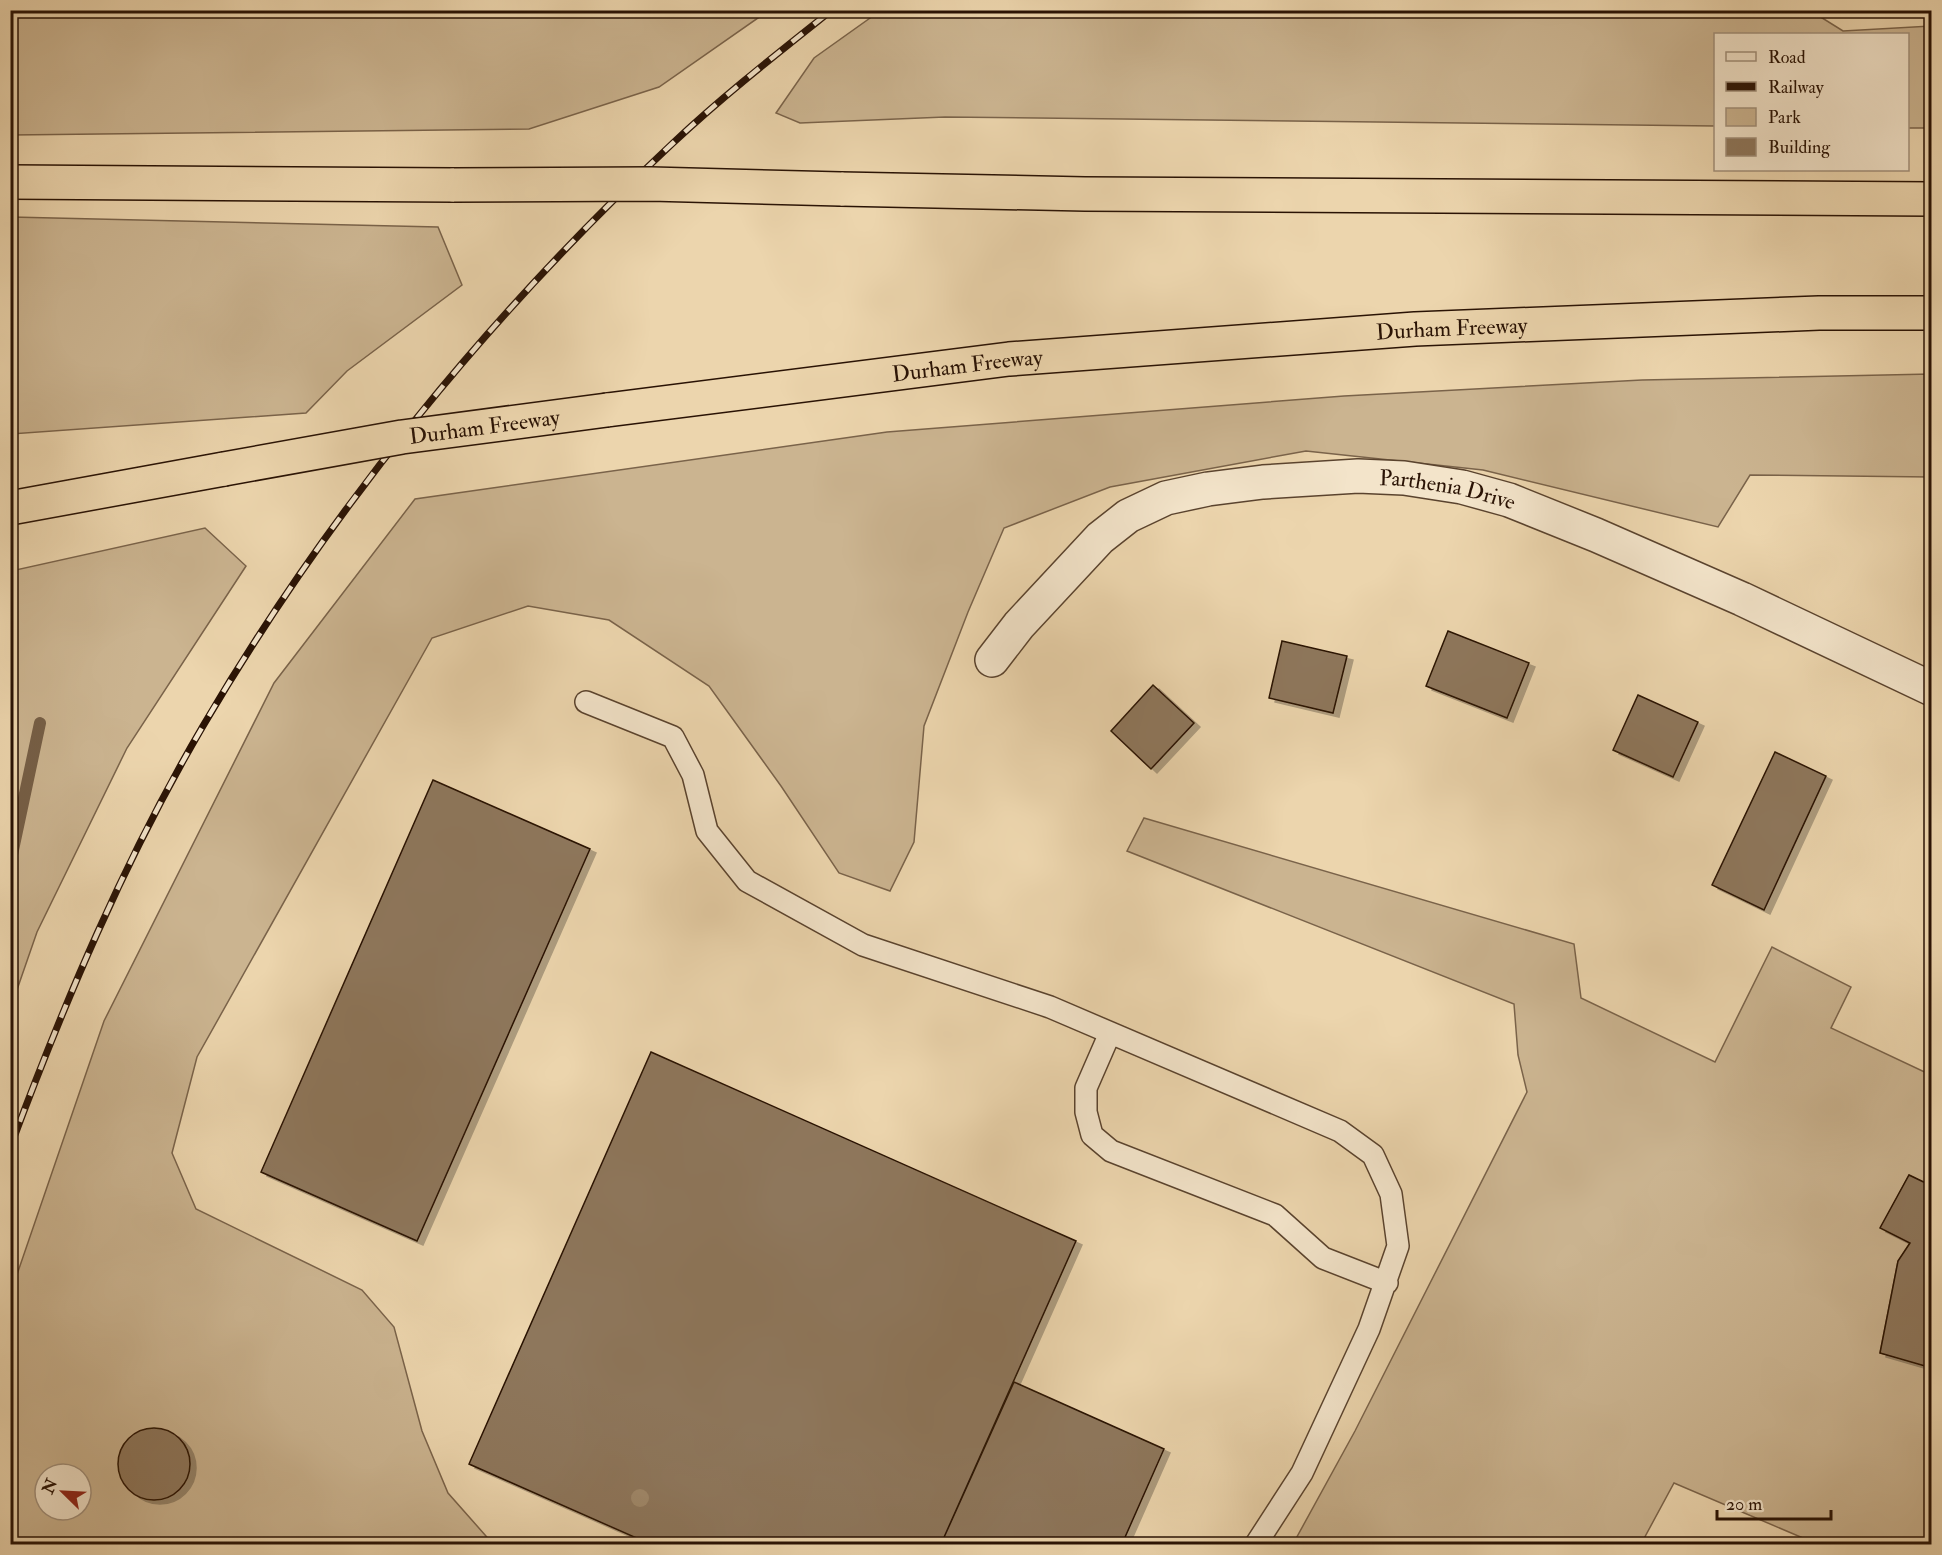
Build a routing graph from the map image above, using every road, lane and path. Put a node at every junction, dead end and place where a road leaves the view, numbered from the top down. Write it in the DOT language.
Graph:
graph roads {
  1 [pos="10,182"];
  2 [pos="1932,199"];
  3 [pos="1932,313"];
  4 [pos="10,508"];
  5 [pos="992,660"];
  6 [pos="1932,689"];
  7 [pos="586,702"];
  8 [pos="1110,1033"];
  9 [pos="1387,1283"];
  10 [pos="1256,1545"];
  1 -- 2 [label="highway, bridge"];
  3 -- 4 [label="highway, Durham Freeway, bridge"];
  5 -- 6 [label="street, Parthenia Drive"];
  7 -- 8 [label="lane"];
  8 -- 9 [label="lane"];
  8 -- 9 [label="lane"];
  9 -- 10 [label="lane"];
}
